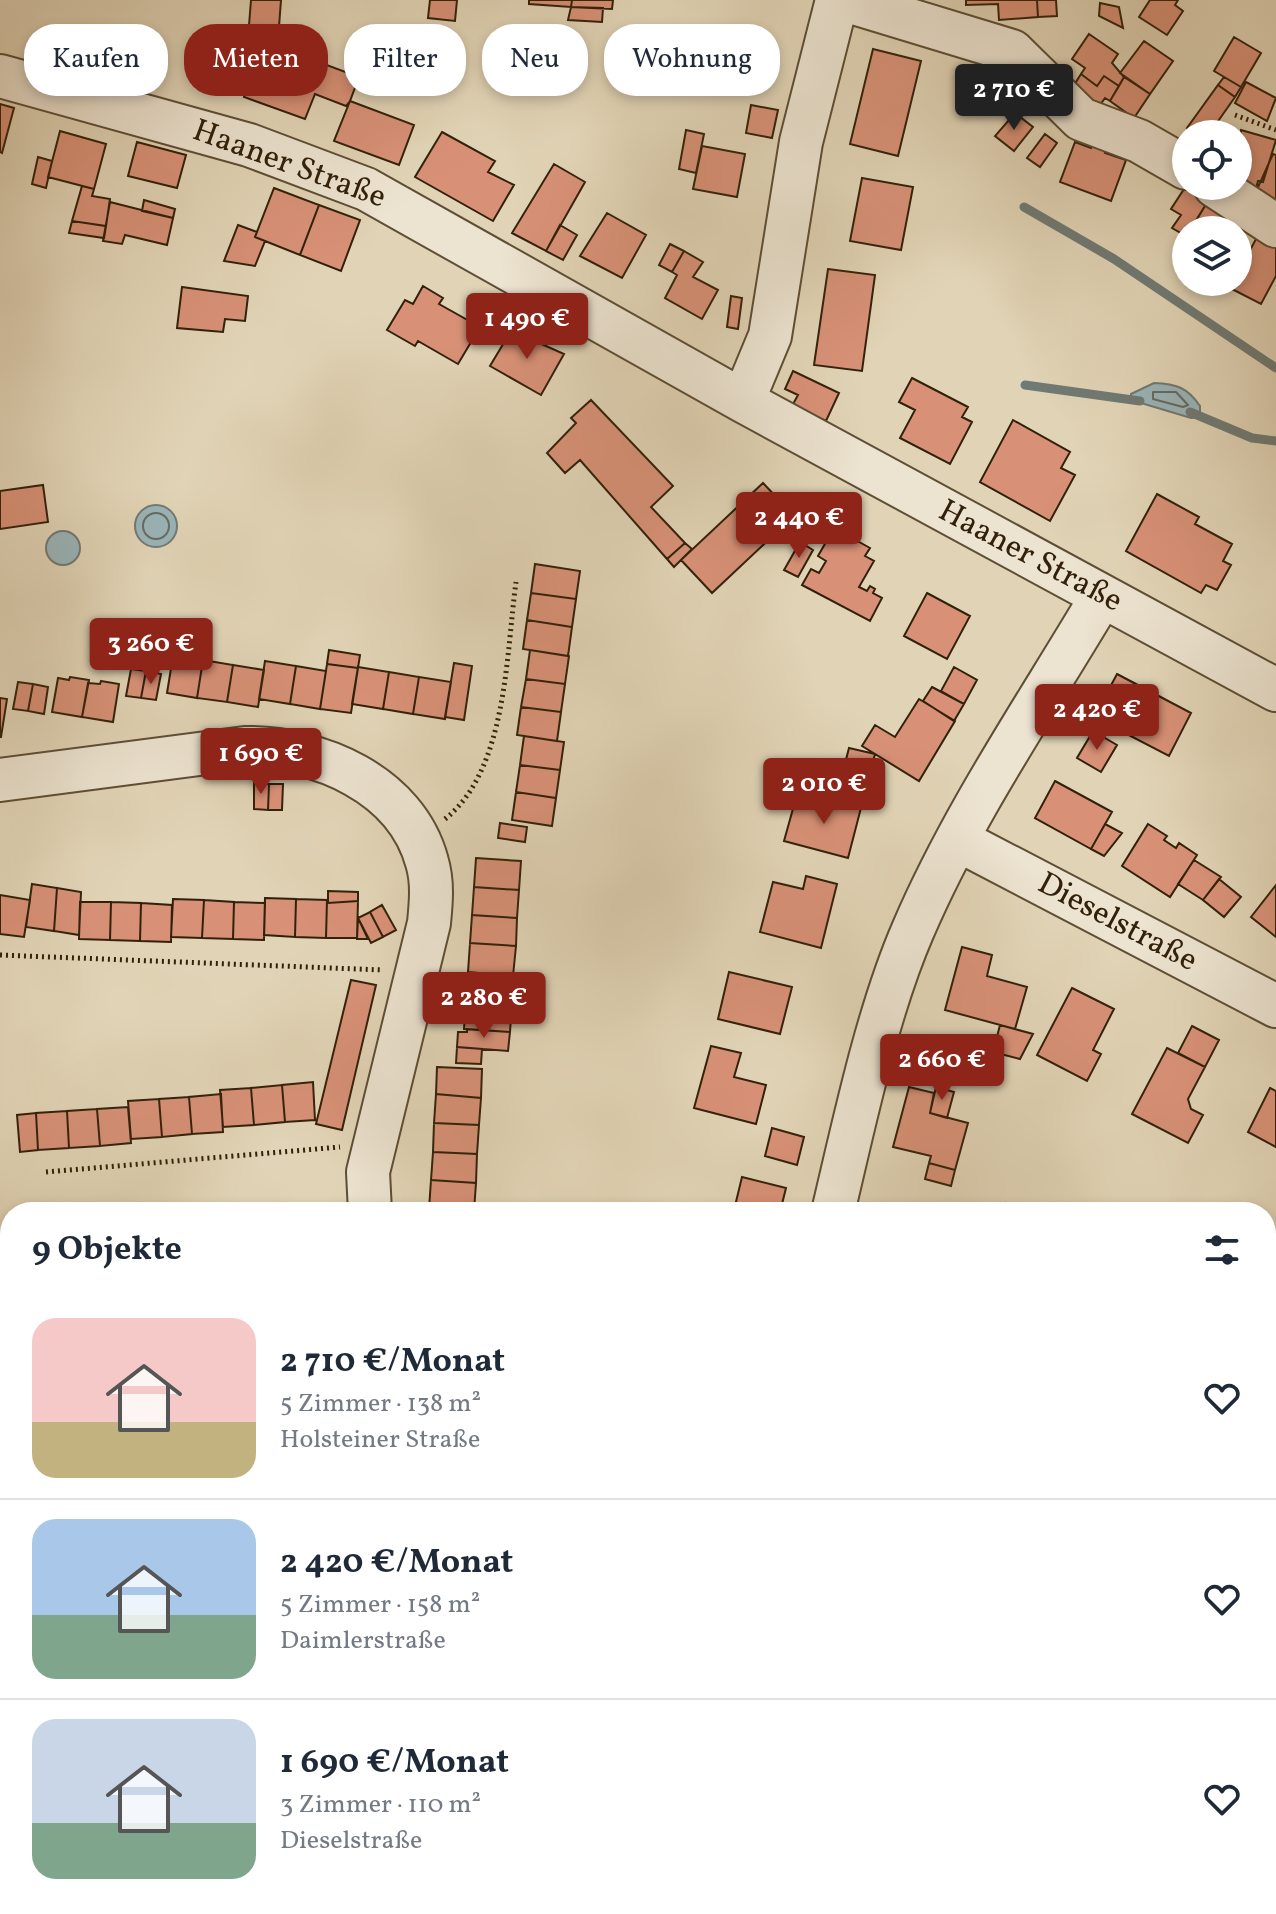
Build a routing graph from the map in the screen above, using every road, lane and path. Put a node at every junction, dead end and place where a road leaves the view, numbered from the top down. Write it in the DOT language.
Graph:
graph roads {
  1 [pos="837,0"];
  2 [pos="844,0"];
  3 [pos="0,76"];
  4 [pos="1235,115"];
  5 [pos="1276,130"];
  6 [pos="1172,160"];
  7 [pos="1236,200"];
  8 [pos="1276,226"];
  9 [pos="743,401"];
  10 [pos="516,582"];
  11 [pos="1102,596"];
  12 [pos="1276,690"];
  13 [pos="0,780"];
  14 [pos="438,824"];
  15 [pos="958,840"];
  16 [pos="0,955"];
  17 [pos="379,969"];
  18 [pos="1276,1006"];
  19 [pos="312,1149"];
  20 [pos="46,1172"];
  21 [pos="370,1202"];
  22 [pos="836,1202"];
  1 -- 9 [label="street"];
  2 -- 6 [label="street"];
  3 -- 9 [label="street, Haaner Straße"];
  4 -- 5 [label="path"];
  7 -- 8 [label="street"];
  9 -- 11 [label="street, Haaner Straße"];
  10 -- 14 [label="path"];
  11 -- 12 [label="street, Haaner Straße"];
  11 -- 15 [label="street"];
  13 -- 21 [label="street"];
  15 -- 18 [label="street, Dieselstraße"];
  15 -- 22 [label="street"];
  16 -- 17 [label="path"];
  19 -- 20 [label="path"];
}
